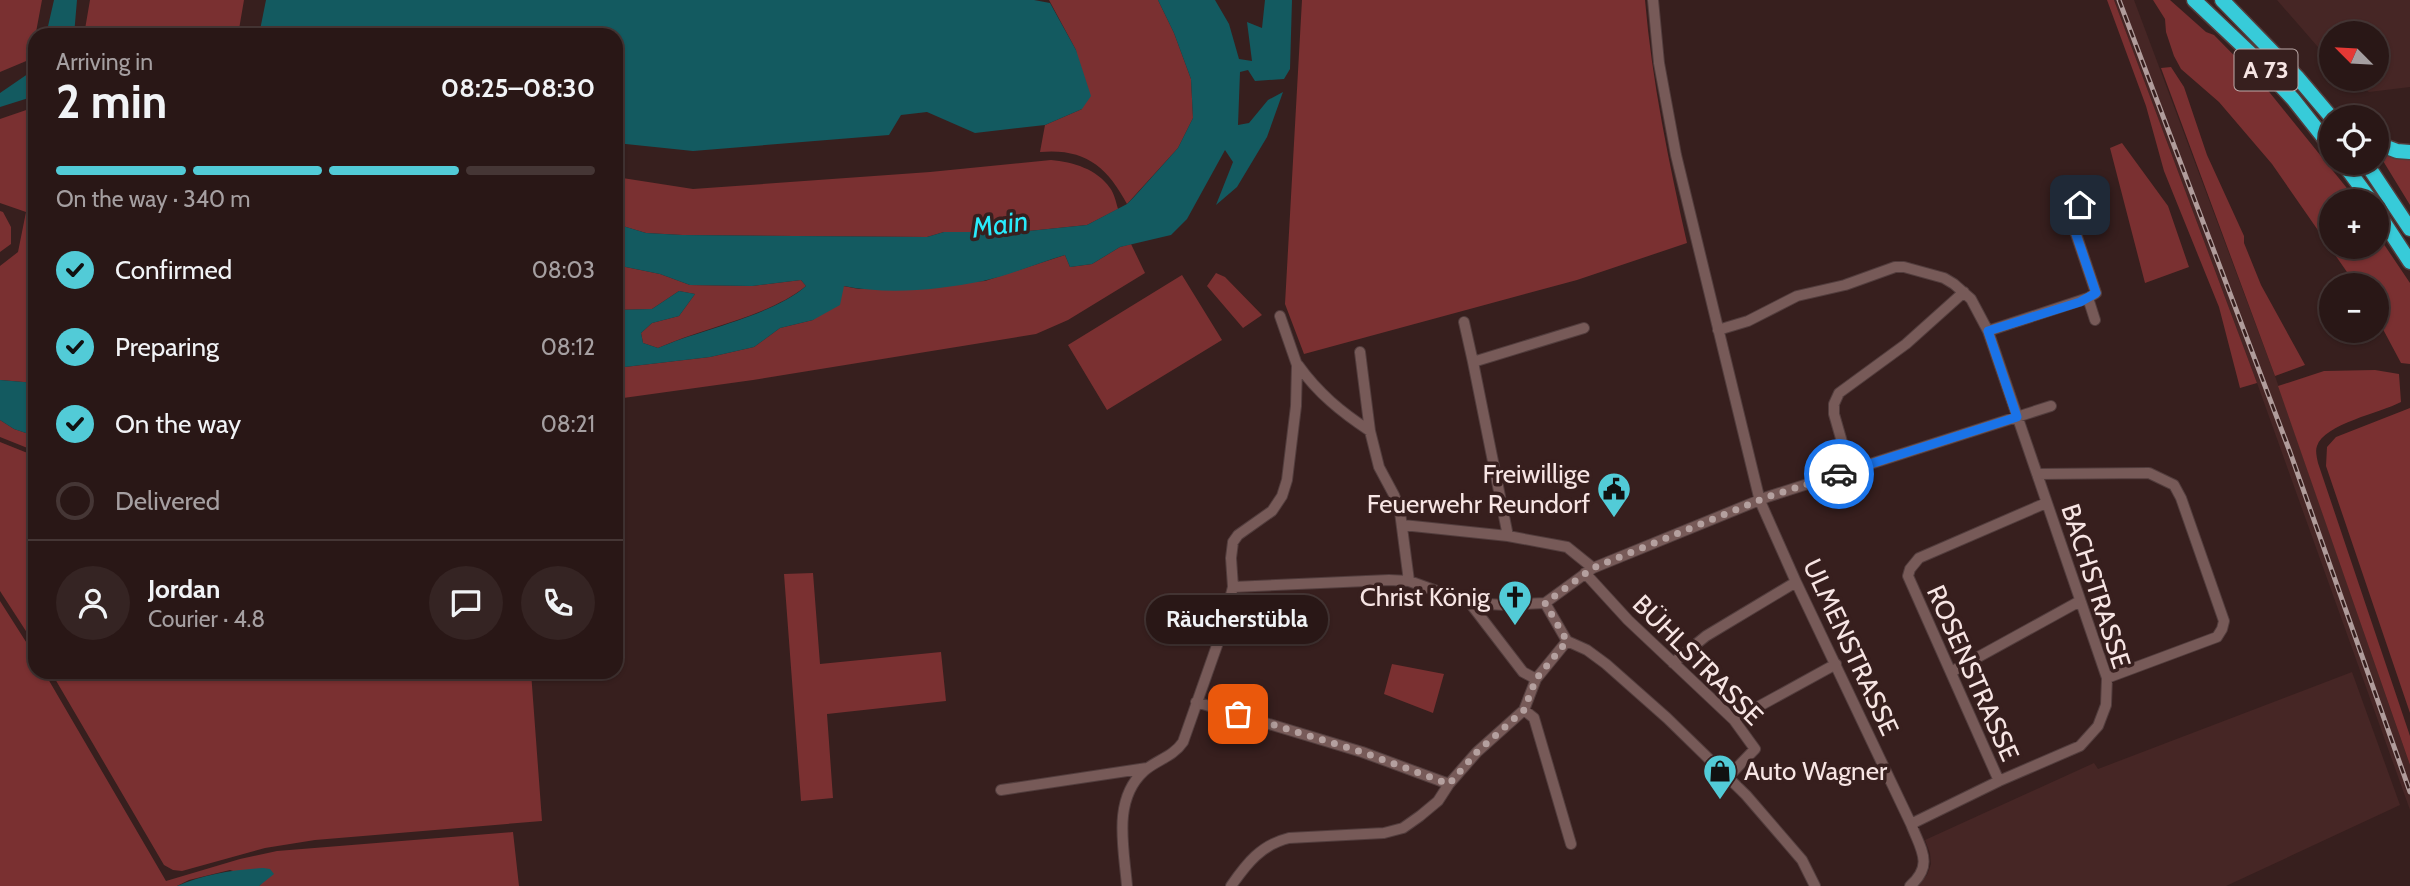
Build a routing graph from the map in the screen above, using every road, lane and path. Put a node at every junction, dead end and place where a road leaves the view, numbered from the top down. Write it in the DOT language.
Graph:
graph roads {
  1 [pos="1653,0"];
  2 [pos="2194,0"];
  3 [pos="2222,0"];
  4 [pos="2318,102"];
  5 [pos="2321,105"];
  6 [pos="2322,105"];
  7 [pos="2319,133"];
  8 [pos="2389,148"];
  9 [pos="2410,152"];
  10 [pos="2374,175"];
  11 [pos="2080,205"];
  12 [pos="2410,229"];
  13 [pos="2389,230"];
  14 [pos="2410,262"];
  15 [pos="1964,292"];
  16 [pos="2088,298"];
  17 [pos="1280,316"];
  18 [pos="2095,320"];
  19 [pos="1464,322"];
  20 [pos="1584,328"];
  21 [pos="1718,330"];
  22 [pos="1988,331"];
  23 [pos="1360,352"];
  24 [pos="1472,362"];
  25 [pos="1297,365"];
  26 [pos="2051,406"];
  27 [pos="2017,417"];
  28 [pos="1370,431"];
  29 [pos="1850,470"];
  30 [pos="2036,474"];
  31 [pos="1760,501"];
  32 [pos="2046,503"];
  33 [pos="1403,525"];
  34 [pos="1508,536"];
  35 [pos="1589,571"];
  36 [pos="1409,581"];
  37 [pos="1796,582"];
  38 [pos="1233,587"];
  39 [pos="2080,600"];
  40 [pos="1470,603"];
  41 [pos="1545,603"];
  42 [pos="1567,641"];
  43 [pos="1673,663"];
  44 [pos="1836,664"];
  45 [pos="1951,672"];
  46 [pos="2107,678"];
  47 [pos="1536,679"];
  48 [pos="1196,702"];
  49 [pos="1524,710"];
  50 [pos="1734,720"];
  51 [pos="1147,768"];
  52 [pos="1728,777"];
  53 [pos="1999,781"];
  54 [pos="1449,784"];
  55 [pos="1001,790"];
  56 [pos="1911,824"];
  57 [pos="1571,844"];
  58 [pos="1127,886"];
  59 [pos="1231,886"];
  60 [pos="1815,886"];
  61 [pos="1910,886"];
  1 -- 21 [label="street, ULMENSTRASSE"];
  2 -- 7 [label="highway, A 73"];
  3 -- 4 [label="highway, A 73"];
  4 -- 5 [label="highway, A 73"];
  4 -- 6 [label="highway"];
  8 -- 9 [label="highway"];
  10 -- 12 [label="highway"];
  11 -- 16 [label="street"];
  13 -- 14 [label="highway"];
  15 -- 21 [label="street"];
  15 -- 22 [label="street, BACHSTRASSE"];
  15 -- 29 [label="street"];
  16 -- 18 [label="street"];
  16 -- 22 [label="street"];
  17 -- 25 [label="street"];
  19 -- 24 [label="street"];
  20 -- 24 [label="street"];
  21 -- 31 [label="street, ULMENSTRASSE"];
  22 -- 27 [label="street, BACHSTRASSE"];
  23 -- 28 [label="street"];
  24 -- 34 [label="street"];
  25 -- 28 [label="street"];
  25 -- 38 [label="street"];
  26 -- 27 [label="street"];
  27 -- 29 [label="street"];
  27 -- 30 [label="street, BACHSTRASSE"];
  28 -- 33 [label="street"];
  29 -- 31 [label="street"];
  30 -- 32 [label="street, BACHSTRASSE"];
  30 -- 46 [label="street"];
  31 -- 35 [label="street"];
  31 -- 37 [label="street, ULMENSTRASSE"];
  32 -- 39 [label="street, BACHSTRASSE"];
  32 -- 45 [label="street, ROSENSTRASSE"];
  33 -- 34 [label="street, BÜHLSTRASSE"];
  33 -- 36 [label="street"];
  34 -- 35 [label="street, BÜHLSTRASSE"];
  35 -- 41 [label="street"];
  35 -- 43 [label="street, BÜHLSTRASSE"];
  36 -- 38 [label="street"];
  36 -- 40 [label="street"];
  37 -- 43 [label="street"];
  37 -- 44 [label="street, ULMENSTRASSE"];
  38 -- 48 [label="street"];
  39 -- 45 [label="street"];
  39 -- 46 [label="street, BACHSTRASSE"];
  40 -- 41 [label="street"];
  40 -- 47 [label="street"];
  41 -- 42 [label="street"];
  42 -- 47 [label="street"];
  42 -- 52 [label="street"];
  43 -- 50 [label="street, BÜHLSTRASSE"];
  44 -- 50 [label="street"];
  44 -- 56 [label="street, ULMENSTRASSE"];
  45 -- 53 [label="street, ROSENSTRASSE"];
  46 -- 53 [label="street, BACHSTRASSE"];
  47 -- 49 [label="street"];
  48 -- 51 [label="street"];
  48 -- 54 [label="street"];
  49 -- 54 [label="street"];
  49 -- 57 [label="street"];
  50 -- 52 [label="street, BÜHLSTRASSE"];
  51 -- 55 [label="street"];
  51 -- 58 [label="street"];
  52 -- 60 [label="street"];
  53 -- 56 [label="street, BACHSTRASSE"];
  54 -- 59 [label="street"];
  56 -- 61 [label="street, ULMENSTRASSE"];
}
